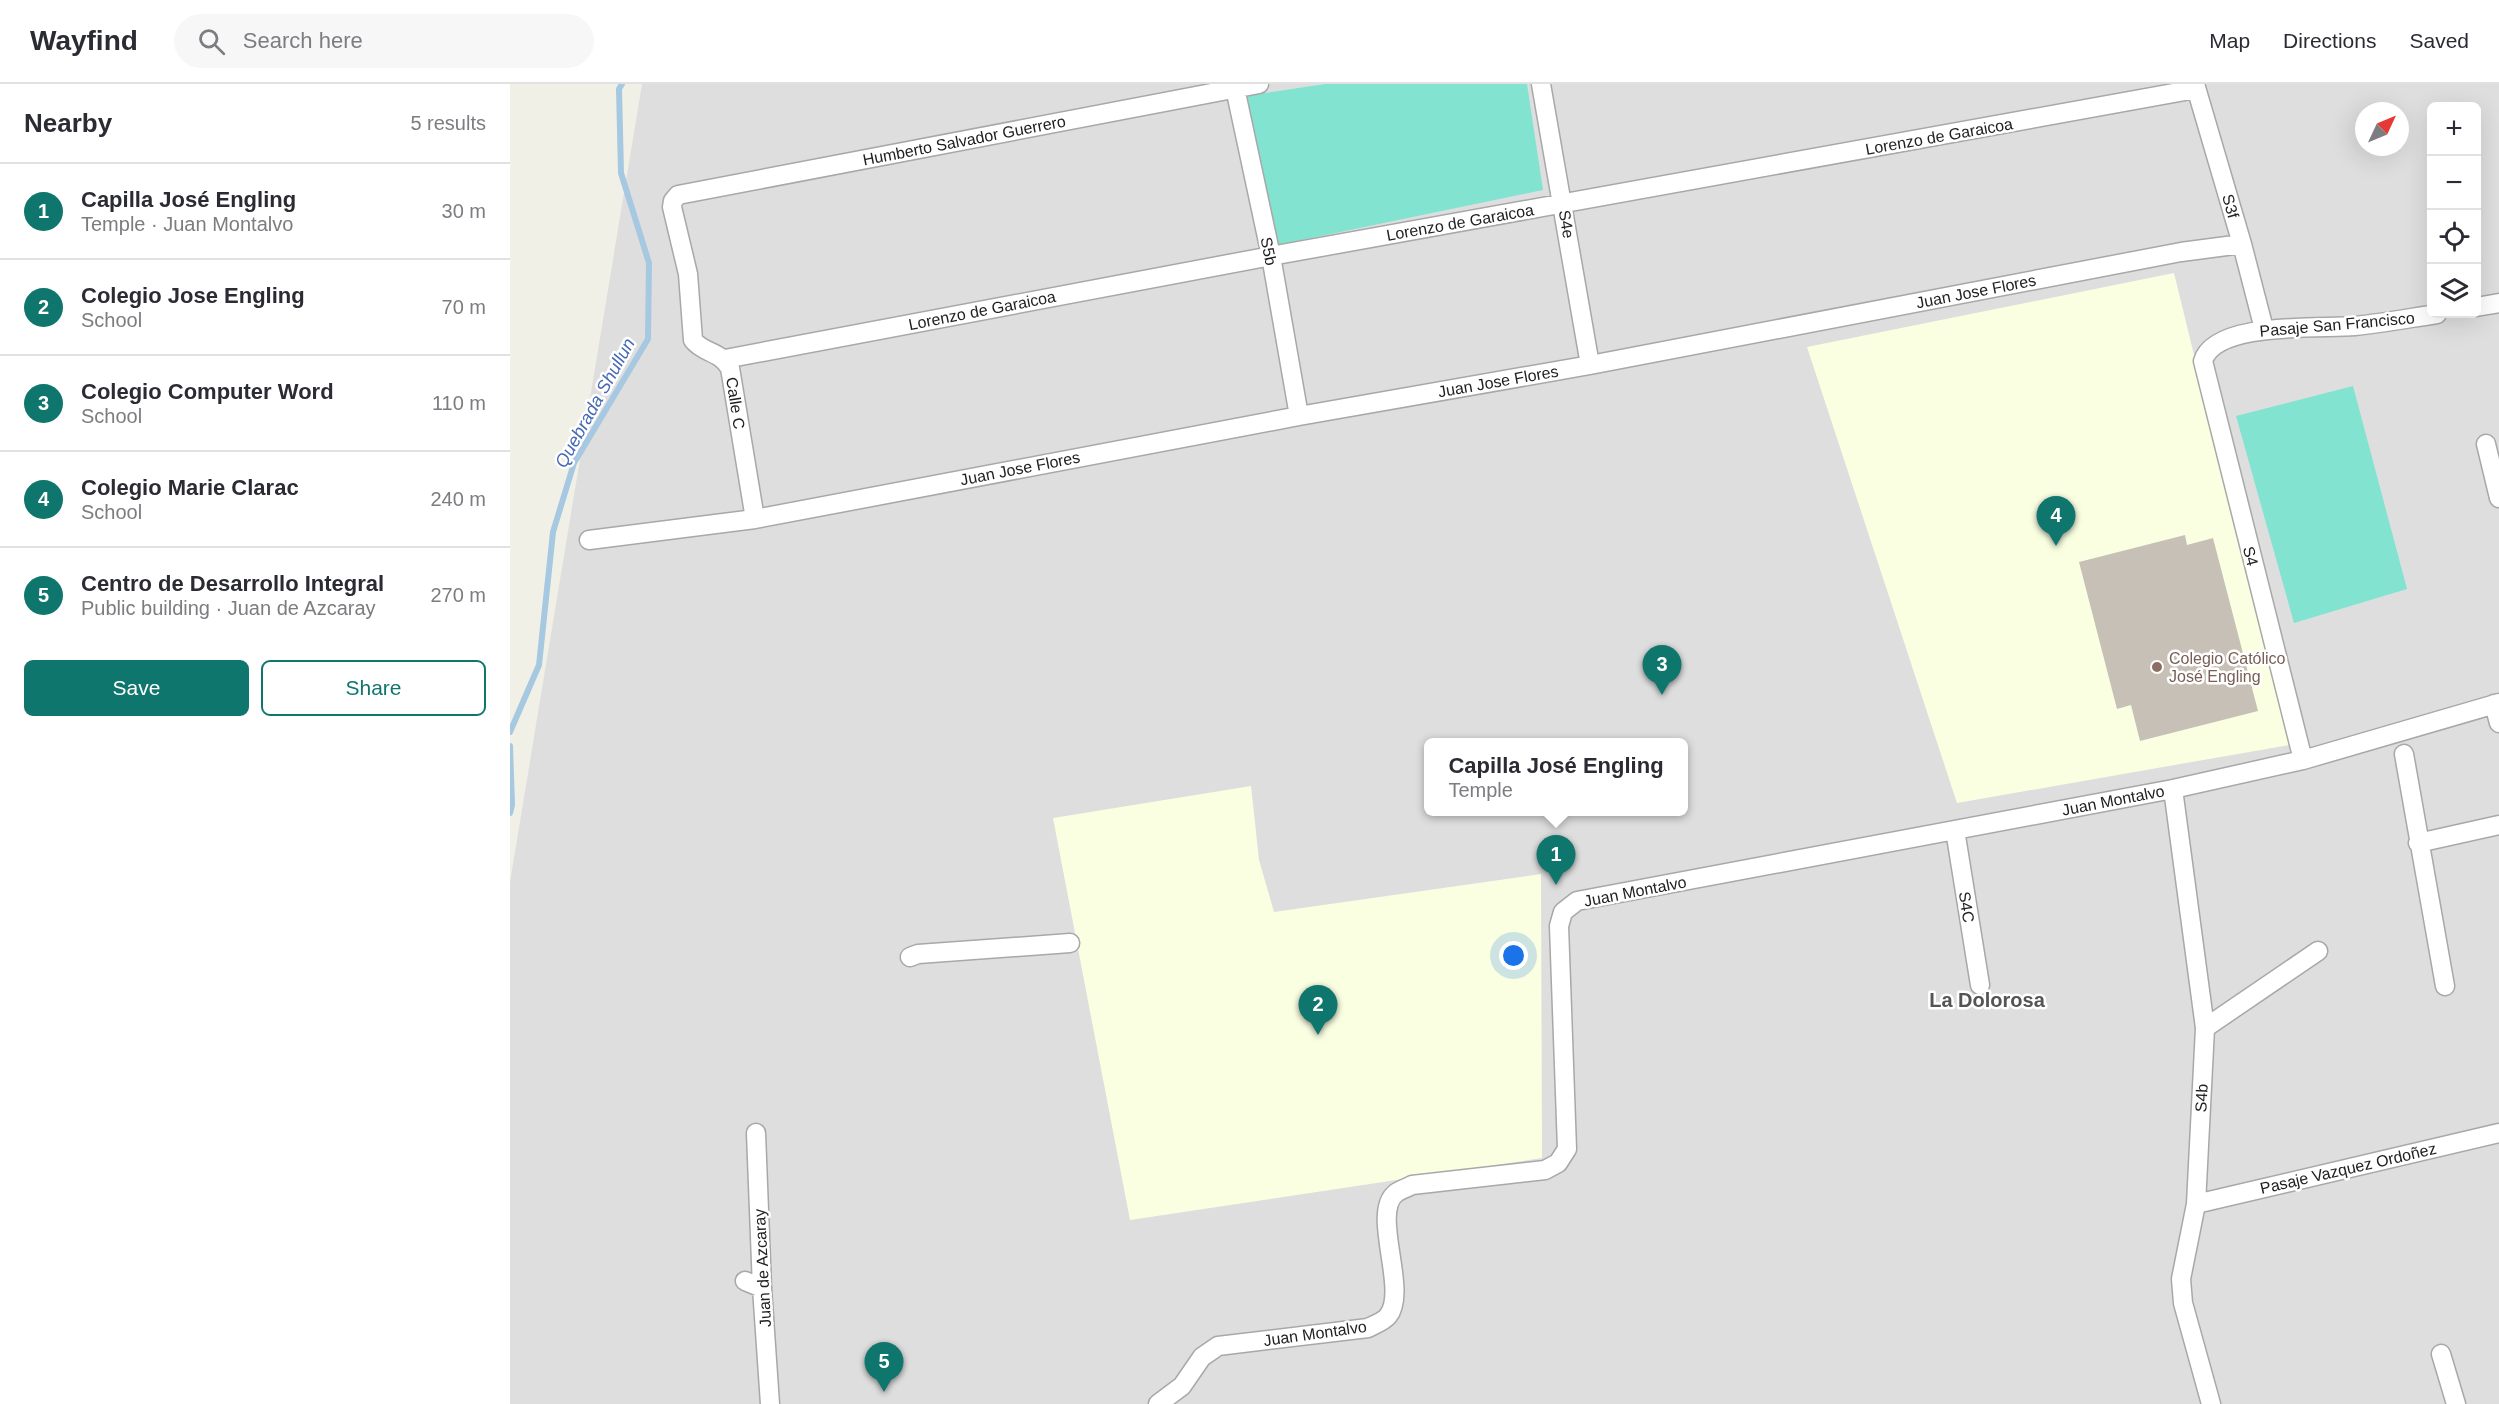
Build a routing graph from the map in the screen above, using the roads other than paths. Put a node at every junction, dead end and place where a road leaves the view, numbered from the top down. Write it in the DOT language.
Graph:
graph roads {
  1 [pos="1259,84"];
  2 [pos="1541,84"];
  3 [pos="2196,86"];
  4 [pos="1235,88"];
  5 [pos="673,201"];
  6 [pos="1563,204"];
  7 [pos="2242,244"];
  8 [pos="1271,256"];
  9 [pos="2499,303"];
  10 [pos="2481,306"];
  11 [pos="2427,315"];
  12 [pos="2264,329"];
  13 [pos="2206,352"];
  14 [pos="725,359"];
  15 [pos="1590,365"];
  16 [pos="1299,416"];
  17 [pos="2486,444"];
  18 [pos="2499,498"];
  19 [pos="754,519"];
  20 [pos="589,540"];
  21 [pos="2496,704"];
  22 [pos="2499,723"];
  23 [pos="2404,754"];
  24 [pos="2303,760"];
  25 [pos="2173,789"];
  26 [pos="2499,825"];
  27 [pos="1955,830"];
  28 [pos="2418,843"];
  29 [pos="1070,943"];
  30 [pos="2318,951"];
  31 [pos="910,957"];
  32 [pos="1980,985"];
  33 [pos="2445,986"];
  34 [pos="2205,1028"];
  35 [pos="756,1133"];
  36 [pos="2499,1133"];
  37 [pos="2196,1204"];
  38 [pos="745,1281"];
  39 [pos="762,1288"];
  40 [pos="2440,1354"];
  41 [pos="770,1404"];
  42 [pos="1158,1404"];
  43 [pos="2211,1404"];
  44 [pos="2456,1404"];
  1 -- 4 [label="street, Humberto Salvador Guerrero"];
  2 -- 6 [label="street, S4e"];
  3 -- 6 [label="street, Lorenzo de Garaicoa"];
  3 -- 7 [label="street, S3f"];
  4 -- 5 [label="street, Humberto Salvador Guerrero"];
  4 -- 8 [label="street, S5b"];
  5 -- 14 [label="street, Calle C"];
  6 -- 8 [label="street, Lorenzo de Garaicoa"];
  6 -- 15 [label="street, S4e"];
  7 -- 12 [label="street, S3f"];
  7 -- 15 [label="street, Juan Jose Flores"];
  8 -- 14 [label="street, Lorenzo de Garaicoa"];
  8 -- 16 [label="street, S5b"];
  9 -- 10 [label="street"];
  11 -- 12 [label="street, Pasaje San Francisco"];
  12 -- 13 [label="street, Pasaje San Francisco"];
  13 -- 24 [label="street, S4"];
  14 -- 19 [label="street, Calle C"];
  15 -- 16 [label="street, Juan Jose Flores"];
  16 -- 19 [label="street, Juan Jose Flores"];
  17 -- 18 [label="street"];
  19 -- 20 [label="street, Juan Jose Flores"];
  21 -- 22 [label="street"];
  21 -- 24 [label="street, Juan Montalvo"];
  23 -- 28 [label="street"];
  24 -- 25 [label="street, Juan Montalvo"];
  25 -- 27 [label="street, Juan Montalvo"];
  25 -- 34 [label="street, S4b"];
  26 -- 28 [label="street"];
  27 -- 32 [label="street, S4C"];
  27 -- 42 [label="street, Juan Montalvo"];
  28 -- 33 [label="street"];
  29 -- 31 [label="street"];
  30 -- 34 [label="street"];
  34 -- 37 [label="street, S4b"];
  35 -- 39 [label="street, Juan de Azcaray"];
  36 -- 37 [label="street, Pasaje Vazquez Ordoñez"];
  37 -- 43 [label="street, S4b"];
  38 -- 39 [label="street"];
  39 -- 41 [label="street, Juan de Azcaray"];
  40 -- 44 [label="street"];
}
